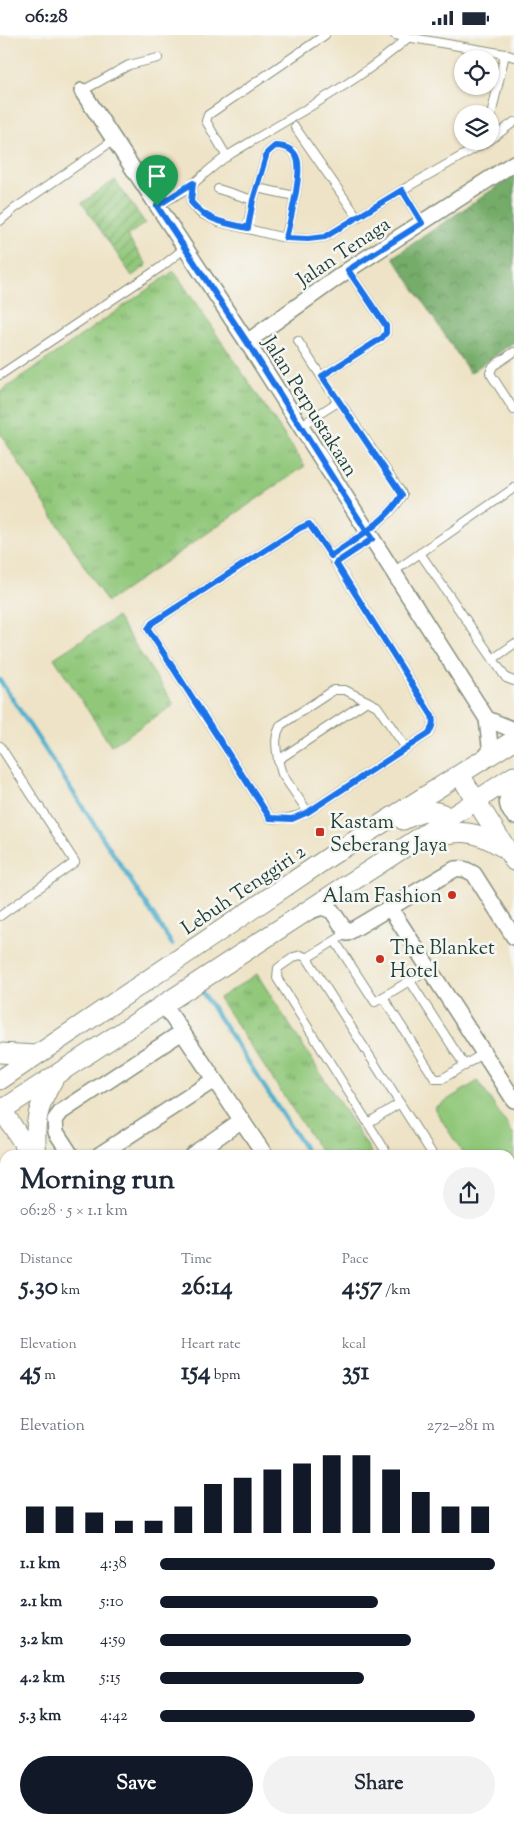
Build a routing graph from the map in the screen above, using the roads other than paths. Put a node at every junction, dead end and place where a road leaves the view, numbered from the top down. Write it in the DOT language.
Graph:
graph roads {
  1 [pos="325,35"];
  2 [pos="395,35"];
  3 [pos="409,37"];
  4 [pos="505,54"];
  5 [pos="514,57"];
  6 [pos="158,58"];
  7 [pos="82,91"];
  8 [pos="493,105"];
  9 [pos="514,122"];
  10 [pos="295,127"];
  11 [pos="499,133"];
  12 [pos="114,140"];
  13 [pos="471,150"];
  14 [pos="227,157"];
  15 [pos="514,163"];
  16 [pos="193,183"];
  17 [pos="257,188"];
  18 [pos="218,189"];
  19 [pos="402,190"];
  20 [pos="295,196"];
  21 [pos="253,200"];
  22 [pos="157,206"];
  23 [pos="358,218"];
  24 [pos="0,221"];
  25 [pos="422,223"];
  26 [pos="248,228"];
  27 [pos="286,238"];
  28 [pos="185,248"];
  29 [pos="348,270"];
  30 [pos="298,341"];
  31 [pos="247,342"];
  32 [pos="514,352"];
  33 [pos="0,375"];
  34 [pos="322,376"];
  35 [pos="338,402"];
  36 [pos="514,410"];
  37 [pos="300,425"];
  38 [pos="514,488"];
  39 [pos="370,535"];
  40 [pos="420,553"];
  41 [pos="331,556"];
  42 [pos="336,563"];
  43 [pos="393,572"];
  44 [pos="514,644"];
  45 [pos="493,659"];
  46 [pos="514,681"];
  47 [pos="368,701"];
  48 [pos="487,719"];
  49 [pos="514,731"];
  50 [pos="514,740"];
  51 [pos="0,746"];
  52 [pos="406,748"];
  53 [pos="491,754"];
  54 [pos="278,760"];
  55 [pos="460,775"];
  56 [pos="514,776"];
  57 [pos="514,780"];
  58 [pos="476,800"];
  59 [pos="308,812"];
  60 [pos="514,816"];
  61 [pos="448,819"];
  62 [pos="418,839"];
  63 [pos="332,855"];
  64 [pos="511,856"];
  65 [pos="390,908"];
  66 [pos="303,914"];
  67 [pos="0,915"];
  68 [pos="341,937"];
  69 [pos="514,937"];
  70 [pos="308,958"];
  71 [pos="429,969"];
  72 [pos="410,981"];
  73 [pos="383,997"];
  74 [pos="164,1005"];
  75 [pos="182,1032"];
  76 [pos="0,1053"];
  77 [pos="484,1053"];
  78 [pos="36,1055"];
  79 [pos="20,1066"];
  80 [pos="464,1066"];
  81 [pos="56,1075"];
  82 [pos="0,1079"];
  83 [pos="214,1079"];
  84 [pos="511,1090"];
  85 [pos="400,1103"];
  86 [pos="1,1108"];
  87 [pos="242,1120"];
  88 [pos="368,1123"];
  89 [pos="28,1150"];
  90 [pos="36,1150"];
  91 [pos="68,1150"];
  92 [pos="107,1150"];
  93 [pos="199,1150"];
  94 [pos="262,1150"];
  95 [pos="385,1150"];
  96 [pos="430,1150"];
  1 -- 14 [label="lane"];
  2 -- 3 [label="lane"];
  3 -- 4 [label="lane"];
  3 -- 14 [label="lane"];
  4 -- 5 [label="lane"];
  4 -- 8 [label="lane"];
  6 -- 7 [label="lane"];
  7 -- 12 [label="street, Jalan Perpustakaan"];
  9 -- 11 [label="lane"];
  10 -- 23 [label="lane"];
  12 -- 22 [label="street, Jalan Perpustakaan"];
  12 -- 24 [label="lane"];
  13 -- 19 [label="lane"];
  14 -- 16 [label="lane"];
  15 -- 25 [label="street, Jalan Tenaga"];
  16 -- 22 [label="lane"];
  16 -- 26 [label="lane"];
  17 -- 20 [label="lane"];
  17 -- 20 [label="lane"];
  17 -- 21 [label="lane"];
  18 -- 21 [label="lane"];
  19 -- 23 [label="lane"];
  19 -- 25 [label="lane"];
  20 -- 27 [label="lane"];
  21 -- 26 [label="lane"];
  22 -- 28 [label="street, Jalan Perpustakaan"];
  23 -- 27 [label="lane"];
  25 -- 29 [label="street, Jalan Tenaga"];
  26 -- 27 [label="lane"];
  28 -- 31 [label="street, Jalan Perpustakaan"];
  28 -- 33 [label="lane"];
  29 -- 31 [label="street, Jalan Tenaga"];
  29 -- 34 [label="lane"];
  30 -- 34 [label="lane"];
  31 -- 37 [label="street, Jalan Perpustakaan"];
  32 -- 36 [label="lane"];
  34 -- 35 [label="lane"];
  35 -- 37 [label="lane"];
  35 -- 39 [label="lane"];
  37 -- 39 [label="street, Jalan Perpustakaan"];
  38 -- 40 [label="lane"];
  39 -- 41 [label="lane"];
  39 -- 42 [label="lane"];
  39 -- 43 [label="street, Jalan Perpustakaan"];
  40 -- 43 [label="lane"];
  40 -- 45 [label="lane"];
  41 -- 42 [label="lane"];
  41 -- 59 [label="lane"];
  42 -- 52 [label="lane"];
  43 -- 48 [label="street, Jalan Perpustakaan"];
  44 -- 45 [label="lane"];
  45 -- 46 [label="lane"];
  47 -- 52 [label="lane"];
  47 -- 54 [label="lane"];
  47 -- 54 [label="lane"];
  48 -- 49 [label="street"];
  48 -- 53 [label="street"];
  50 -- 53 [label="street, Lebuh Tenggiri 2"];
  51 -- 67 [label="lane"];
  52 -- 59 [label="lane"];
  53 -- 55 [label="street, Lebuh Tenggiri 2"];
  54 -- 59 [label="lane"];
  55 -- 58 [label="street"];
  55 -- 63 [label="street, Lebuh Tenggiri 2"];
  56 -- 58 [label="street"];
  57 -- 60 [label="street"];
  58 -- 61 [label="street"];
  58 -- 64 [label="street"];
  61 -- 62 [label="street"];
  61 -- 63 [label="street"];
  62 -- 64 [label="street"];
  62 -- 66 [label="street"];
  63 -- 78 [label="street, Lebuh Tenggiri 2"];
  65 -- 68 [label="street"];
  65 -- 69 [label="street"];
  65 -- 71 [label="street"];
  66 -- 68 [label="street"];
  66 -- 74 [label="street"];
  68 -- 70 [label="lane"];
  68 -- 73 [label="lane"];
  70 -- 85 [label="lane"];
  70 -- 88 [label="lane"];
  71 -- 72 [label="lane"];
  71 -- 77 [label="street"];
  72 -- 73 [label="lane"];
  72 -- 80 [label="lane"];
  73 -- 80 [label="lane"];
  74 -- 75 [label="street"];
  74 -- 81 [label="street"];
  75 -- 83 [label="street"];
  75 -- 91 [label="street"];
  76 -- 78 [label="street"];
  77 -- 80 [label="lane"];
  77 -- 84 [label="street"];
  78 -- 79 [label="street, Lebuh Tenggiri 2"];
  79 -- 81 [label="street"];
  79 -- 82 [label="street, Lebuh Tenggiri 2"];
  81 -- 86 [label="street"];
  81 -- 90 [label="street"];
  83 -- 87 [label="street"];
  83 -- 92 [label="street"];
  85 -- 88 [label="lane"];
  85 -- 96 [label="lane"];
  86 -- 89 [label="street"];
  87 -- 93 [label="street"];
  87 -- 94 [label="street"];
  88 -- 95 [label="lane"];
}
